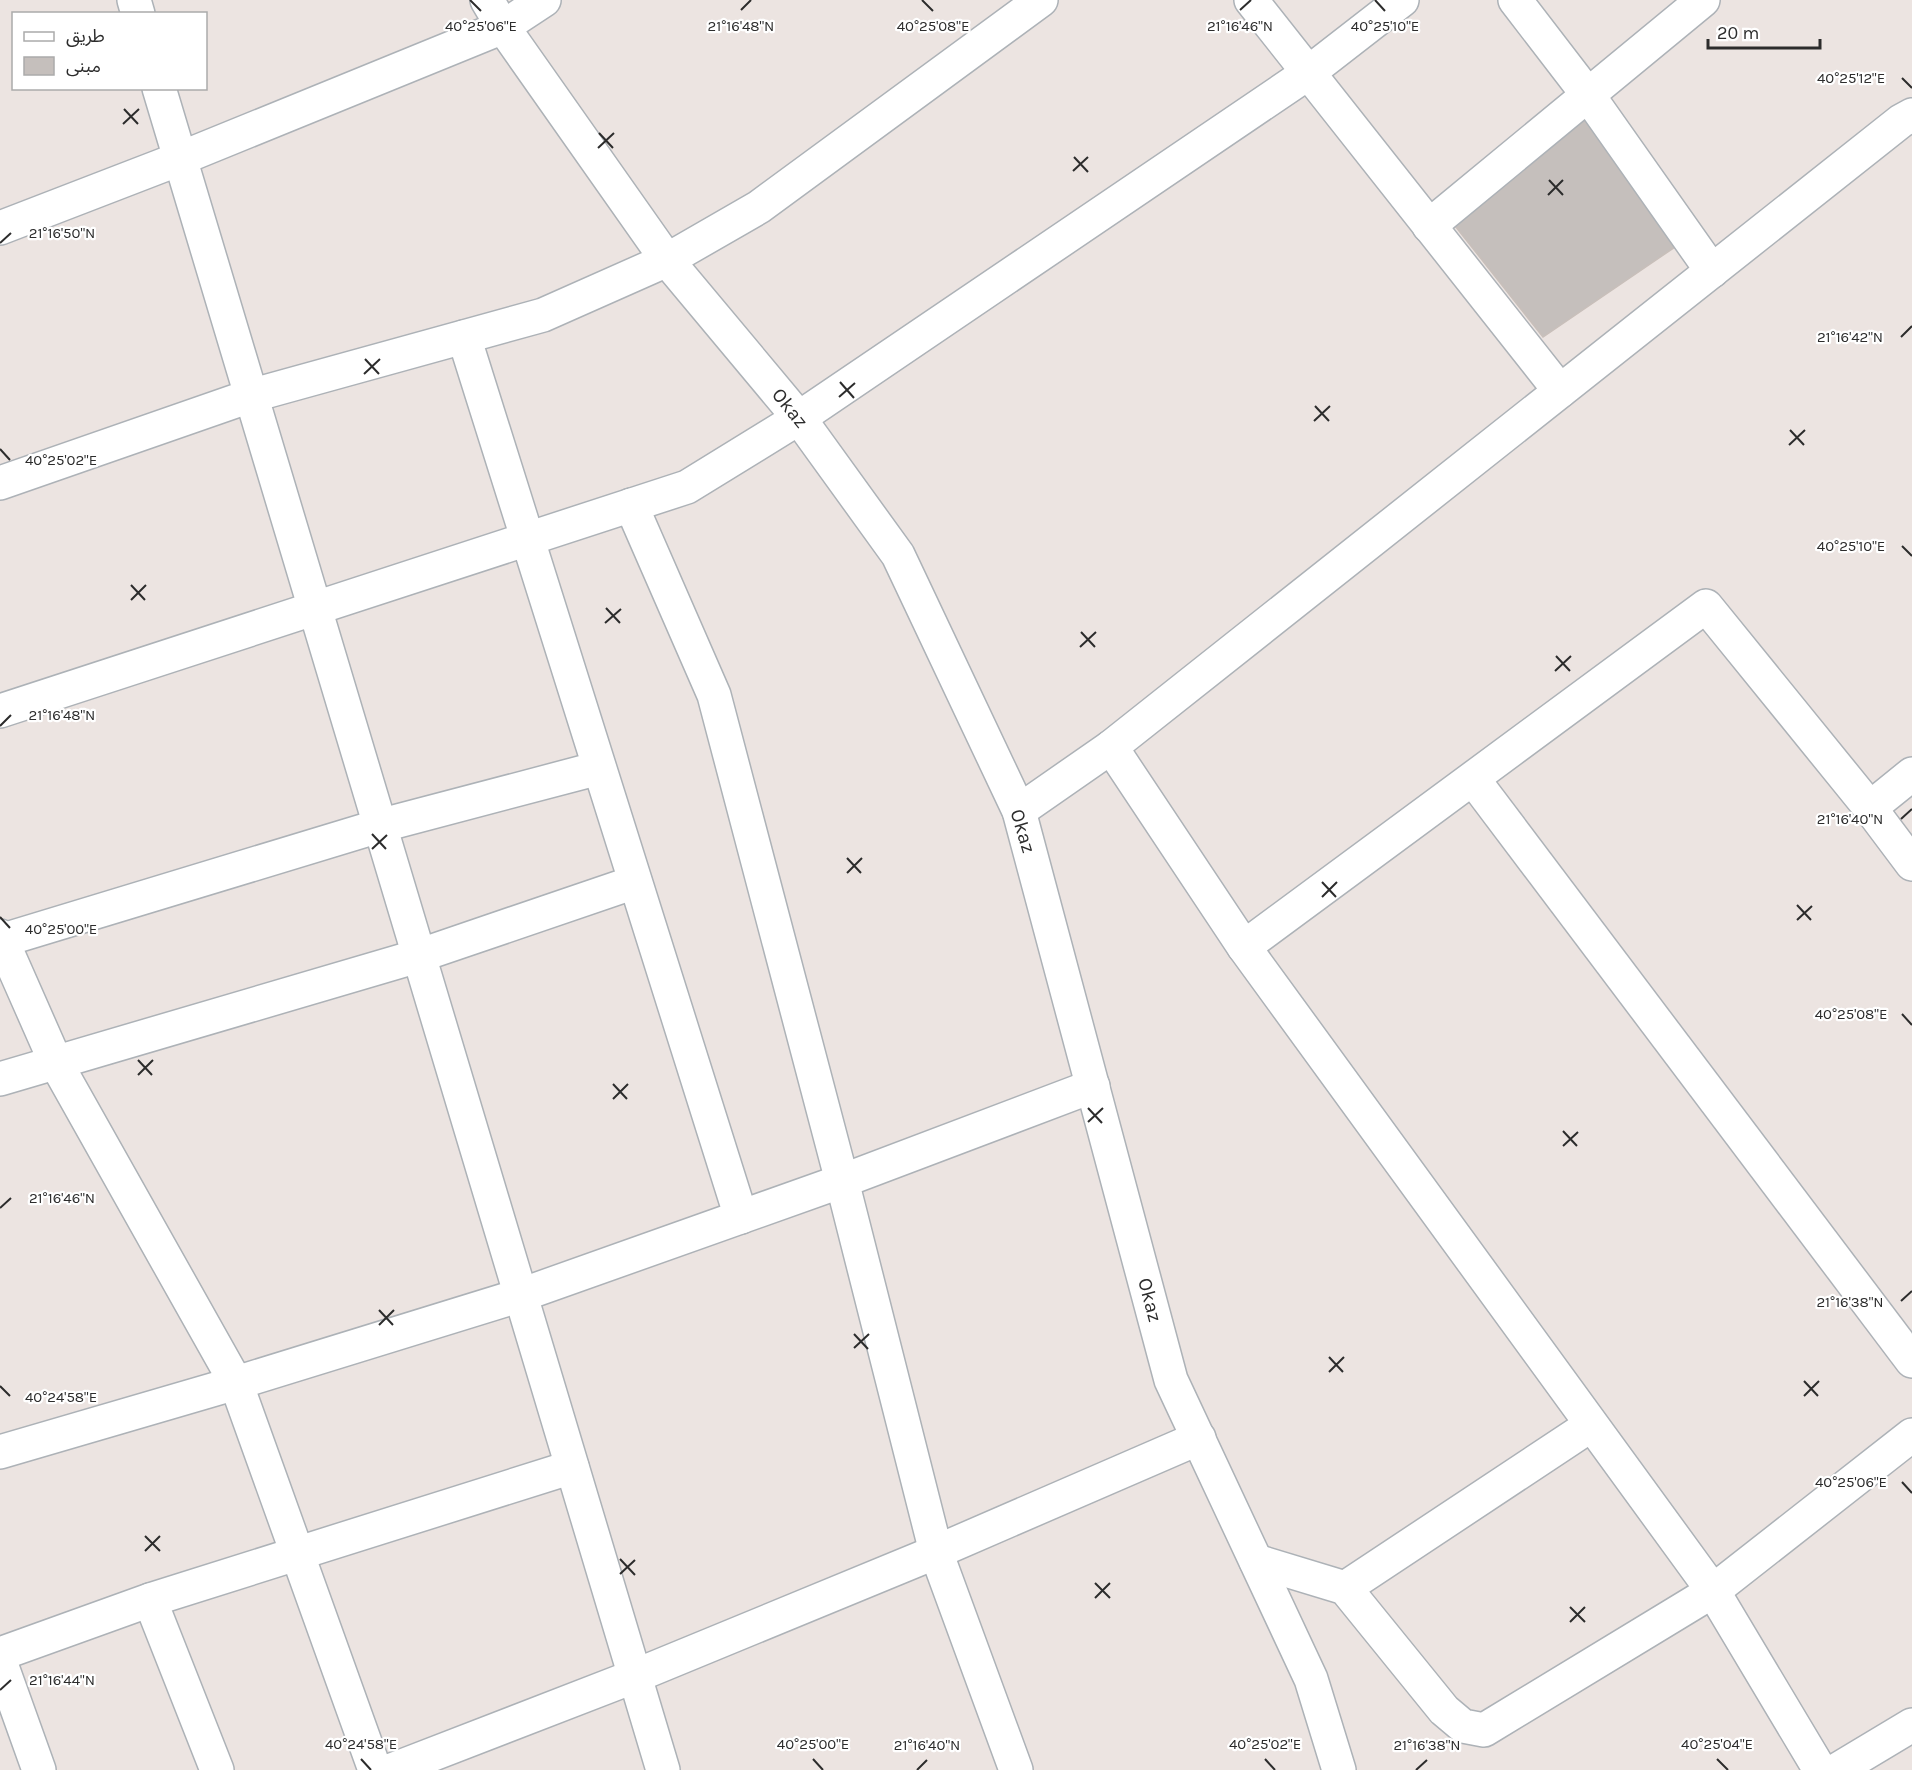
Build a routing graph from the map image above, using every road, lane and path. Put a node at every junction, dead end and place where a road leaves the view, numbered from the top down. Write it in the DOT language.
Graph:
graph roads {
  1 [pos="544,0"];
  2 [pos="1041,0"];
  3 [pos="1251,0"];
  4 [pos="1402,0"];
  5 [pos="1515,0"];
  6 [pos="1703,0"];
  7 [pos="495,13"];
  8 [pos="1308,72"];
  9 [pos="160,90"];
  10 [pos="1588,95"];
  11 [pos="1912,115"];
  12 [pos="179,159"];
  13 [pos="1429,226"];
  14 [pos="0,228"];
  15 [pos="667,260"];
  16 [pos="1712,271"];
  17 [pos="464,337"];
  18 [pos="1560,391"];
  19 [pos="250,396"];
  20 [pos="799,418"];
  21 [pos="0,483"];
  22 [pos="631,505"];
  23 [pos="527,539"];
  24 [pos="314,608"];
  25 [pos="0,711"];
  26 [pos="1111,747"];
  27 [pos="599,768"];
  28 [pos="1912,774"];
  29 [pos="1473,779"];
  30 [pos="1870,808"];
  31 [pos="1019,811"];
  32 [pos="379,826"];
  33 [pos="1912,864"];
  34 [pos="635,882"];
  35 [pos="1,940"];
  36 [pos="1244,947"];
  37 [pos="418,956"];
  38 [pos="56,1062"];
  39 [pos="0,1079"];
  40 [pos="1093,1086"];
  41 [pos="842,1181"];
  42 [pos="741,1217"];
  43 [pos="520,1295"];
  44 [pos="1912,1361"];
  45 [pos="236,1383"];
  46 [pos="1591,1425"];
  47 [pos="1912,1435"];
  48 [pos="1199,1438"];
  49 [pos="0,1452"];
  50 [pos="572,1467"];
  51 [pos="936,1552"];
  52 [pos="297,1553"];
  53 [pos="1256,1561"];
  54 [pos="1346,1588"];
  55 [pos="1713,1591"];
  56 [pos="150,1600"];
  57 [pos="0,1654"];
  58 [pos="0,1661"];
  59 [pos="635,1676"];
  60 [pos="1912,1725"];
  61 [pos="39,1770"];
  62 [pos="217,1770"];
  63 [pos="375,1770"];
  64 [pos="392,1770"];
  65 [pos="663,1770"];
  66 [pos="1017,1770"];
  67 [pos="1339,1770"];
  68 [pos="1820,1770"];
  69 [pos="1837,1770"];
  1 -- 7 [label="street"];
  2 -- 15 [label="street"];
  3 -- 8 [label="street"];
  4 -- 8 [label="street"];
  5 -- 10 [label="street"];
  6 -- 10 [label="street"];
  7 -- 12 [label="street"];
  7 -- 15 [label="street, Okaz"];
  8 -- 13 [label="street"];
  8 -- 20 [label="street"];
  9 -- 12 [label="street"];
  10 -- 13 [label="street"];
  10 -- 16 [label="street"];
  11 -- 16 [label="street"];
  12 -- 14 [label="street"];
  12 -- 19 [label="street"];
  13 -- 18 [label="street"];
  15 -- 17 [label="street"];
  15 -- 20 [label="street, Okaz"];
  16 -- 18 [label="street"];
  17 -- 19 [label="street"];
  17 -- 23 [label="street"];
  18 -- 26 [label="street"];
  19 -- 21 [label="street"];
  19 -- 24 [label="street"];
  20 -- 22 [label="street"];
  20 -- 31 [label="street, Okaz"];
  22 -- 23 [label="street"];
  22 -- 41 [label="street"];
  23 -- 24 [label="street"];
  23 -- 27 [label="street"];
  24 -- 25 [label="street"];
  24 -- 32 [label="street"];
  26 -- 31 [label="street"];
  26 -- 36 [label="street"];
  27 -- 32 [label="street"];
  27 -- 34 [label="street"];
  28 -- 30 [label="street"];
  29 -- 30 [label="street"];
  29 -- 36 [label="street"];
  29 -- 44 [label="street"];
  30 -- 33 [label="street"];
  31 -- 40 [label="street, Okaz"];
  32 -- 35 [label="street"];
  32 -- 37 [label="street"];
  34 -- 37 [label="street"];
  34 -- 42 [label="street"];
  35 -- 38 [label="street"];
  36 -- 46 [label="street"];
  37 -- 38 [label="street"];
  37 -- 43 [label="street"];
  38 -- 39 [label="street"];
  38 -- 45 [label="street"];
  40 -- 41 [label="street"];
  40 -- 48 [label="street, Okaz"];
  41 -- 42 [label="street"];
  41 -- 51 [label="street"];
  42 -- 43 [label="street"];
  43 -- 45 [label="street"];
  43 -- 50 [label="street"];
  45 -- 49 [label="street"];
  45 -- 52 [label="street"];
  46 -- 54 [label="street"];
  46 -- 55 [label="street"];
  47 -- 55 [label="street"];
  48 -- 51 [label="street"];
  48 -- 53 [label="street, Okaz"];
  50 -- 52 [label="street"];
  50 -- 59 [label="street"];
  51 -- 59 [label="street"];
  51 -- 66 [label="street"];
  52 -- 56 [label="street"];
  52 -- 63 [label="street"];
  53 -- 54 [label="street"];
  53 -- 67 [label="street, Okaz"];
  54 -- 55 [label="street"];
  55 -- 68 [label="street"];
  56 -- 57 [label="street"];
  56 -- 62 [label="street"];
  58 -- 61 [label="street"];
  59 -- 64 [label="street"];
  59 -- 65 [label="street"];
  60 -- 69 [label="street"];
}
